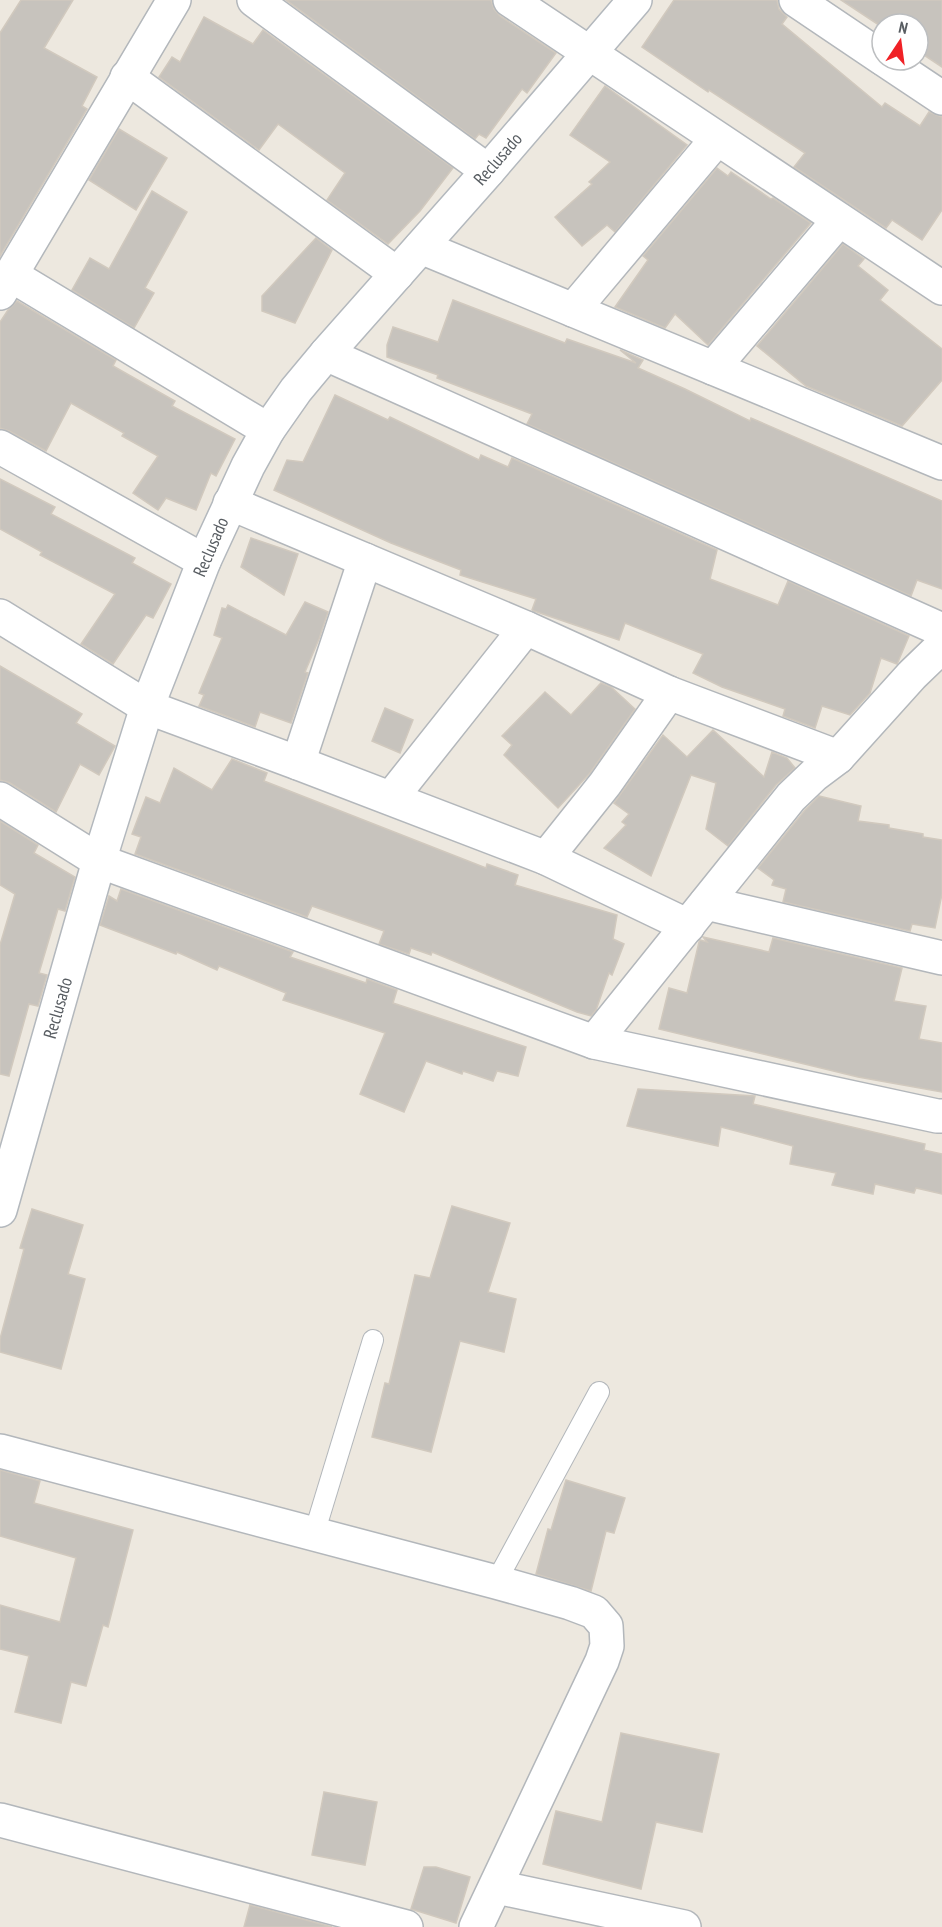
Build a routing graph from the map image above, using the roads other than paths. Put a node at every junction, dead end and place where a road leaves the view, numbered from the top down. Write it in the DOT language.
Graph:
graph roads {
  1 [pos="174,0"];
  2 [pos="254,0"];
  3 [pos="510,0"];
  4 [pos="635,0"];
  5 [pos="796,0"];
  6 [pos="870,50"];
  7 [pos="589,54"];
  8 [pos="903,72"];
  9 [pos="127,77"];
  10 [pos="942,98"];
  11 [pos="717,139"];
  12 [pos="488,171"];
  13 [pos="839,220"];
  14 [pos="421,247"];
  15 [pos="397,274"];
  16 [pos="6,284"];
  17 [pos="942,288"];
  18 [pos="573,310"];
  19 [pos="326,354"];
  20 [pos="713,368"];
  21 [pos="268,430"];
  22 [pos="0,447"];
  23 [pos="942,463"];
  24 [pos="230,503"];
  25 [pos="365,560"];
  26 [pos="204,561"];
  27 [pos="0,616"];
  28 [pos="526,628"];
  29 [pos="942,630"];
  30 [pos="942,646"];
  31 [pos="669,693"];
  32 [pos="147,707"];
  33 [pos="838,757"];
  34 [pos="298,763"];
  35 [pos="391,798"];
  36 [pos="0,799"];
  37 [pos="546,858"];
  38 [pos="99,861"];
  39 [pos="697,915"];
  40 [pos="942,958"];
  41 [pos="594,1042"];
  42 [pos="942,1116"];
  43 [pos="1,1200"];
  44 [pos="374,1340"];
  45 [pos="598,1392"];
  46 [pos="0,1451"];
  47 [pos="314,1534"];
  48 [pos="496,1582"];
  49 [pos="0,1820"];
  50 [pos="497,1887"];
  51 [pos="406,1927"];
  52 [pos="476,1927"];
  53 [pos="684,1927"];
  1 -- 9 [label="street"];
  2 -- 12 [label="street"];
  3 -- 7 [label="street"];
  4 -- 7 [label="street, Reclusado"];
  5 -- 6 [label="street"];
  7 -- 11 [label="street"];
  7 -- 12 [label="street, Reclusado"];
  8 -- 10 [label="street"];
  9 -- 15 [label="street"];
  9 -- 16 [label="street"];
  11 -- 13 [label="street"];
  11 -- 18 [label="street"];
  12 -- 14 [label="street, Reclusado"];
  13 -- 17 [label="street"];
  13 -- 20 [label="street"];
  14 -- 15 [label="street, Reclusado"];
  14 -- 18 [label="street"];
  15 -- 19 [label="street, Reclusado"];
  16 -- 21 [label="street"];
  18 -- 20 [label="street"];
  19 -- 21 [label="street, Reclusado"];
  19 -- 29 [label="street"];
  20 -- 23 [label="street"];
  21 -- 24 [label="street, Reclusado"];
  22 -- 26 [label="street"];
  24 -- 25 [label="street"];
  24 -- 26 [label="street, Reclusado"];
  25 -- 28 [label="street"];
  25 -- 34 [label="street"];
  26 -- 32 [label="street, Reclusado"];
  27 -- 32 [label="street"];
  28 -- 31 [label="street"];
  28 -- 35 [label="street"];
  30 -- 33 [label="street"];
  31 -- 33 [label="street"];
  31 -- 37 [label="street"];
  32 -- 34 [label="street"];
  32 -- 38 [label="street, Reclusado"];
  33 -- 39 [label="street"];
  34 -- 35 [label="street"];
  35 -- 37 [label="street"];
  36 -- 38 [label="street"];
  37 -- 39 [label="street"];
  38 -- 41 [label="street"];
  38 -- 43 [label="street, Reclusado"];
  39 -- 40 [label="street"];
  39 -- 41 [label="street"];
  41 -- 42 [label="street"];
  44 -- 47 [label="lane"];
  45 -- 48 [label="lane"];
  46 -- 47 [label="street"];
  47 -- 48 [label="street"];
  48 -- 50 [label="street"];
  49 -- 51 [label="street"];
  50 -- 52 [label="street"];
  50 -- 53 [label="street"];
}
